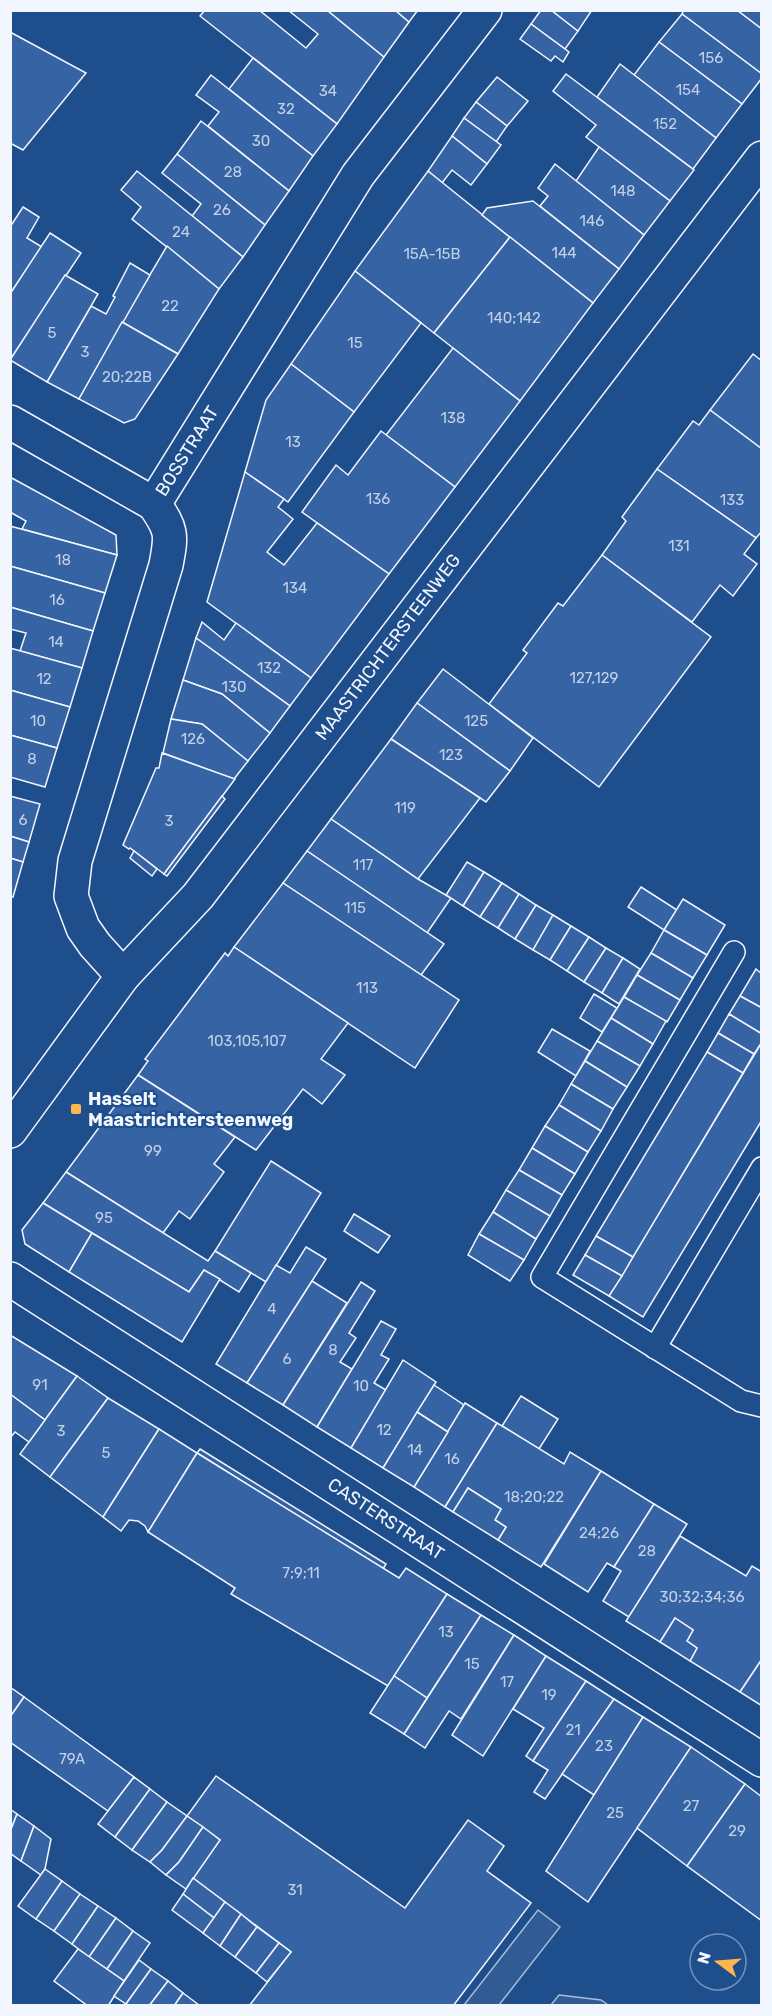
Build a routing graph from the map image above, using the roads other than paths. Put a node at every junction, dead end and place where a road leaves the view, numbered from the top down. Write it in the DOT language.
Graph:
graph roads {
  1 [pos="485,10"];
  2 [pos="762,158"];
  3 [pos="10,422"];
  4 [pos="154,504"];
  5 [pos="734,952"];
  6 [pos="123,976"];
  7 [pos="10,1131"];
  8 [pos="762,1168"];
  9 [pos="10,1279"];
  10 [pos="655,1348"];
  11 [pos="762,1406"];
  12 [pos="762,1761"];
  1 -- 4 [label="street, BOSSTRAAT"];
  2 -- 6 [label="street, MAASTRICHTERSTEENWEG"];
  3 -- 4 [label="street"];
  4 -- 6 [label="street, BOSSTRAAT"];
  5 -- 10 [label="lane"];
  6 -- 7 [label="street, MAASTRICHTERSTEENWEG"];
  8 -- 10 [label="lane"];
  9 -- 12 [label="street, CASTERSTRAAT"];
  10 -- 11 [label="lane"];
}
